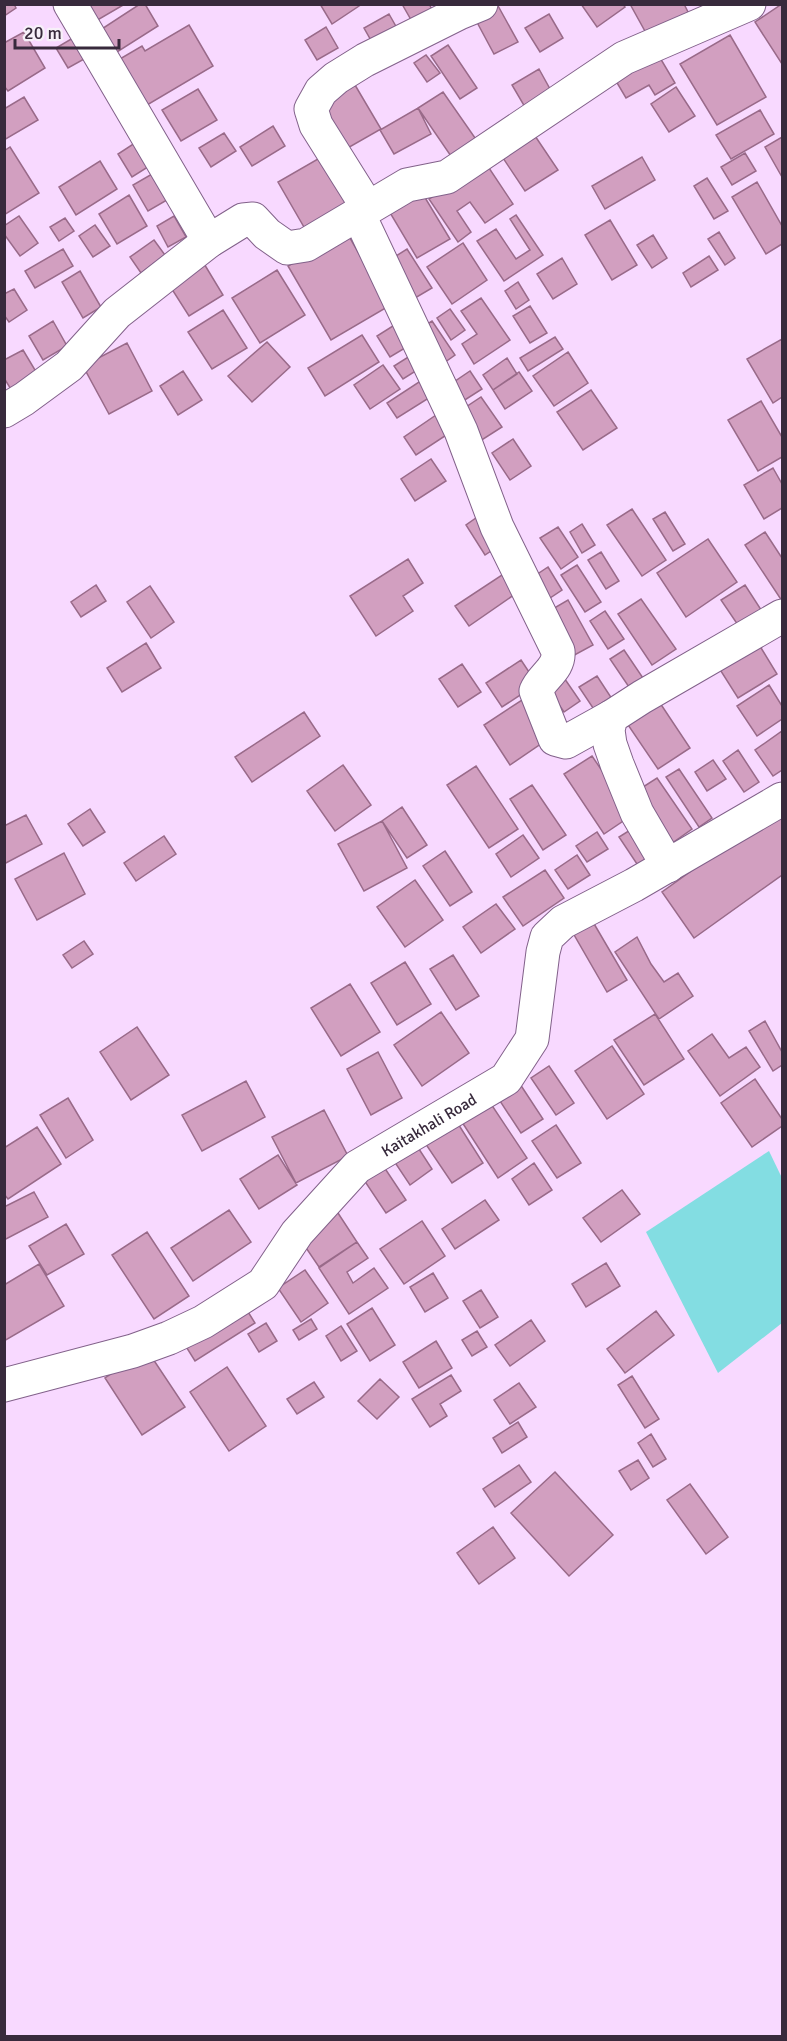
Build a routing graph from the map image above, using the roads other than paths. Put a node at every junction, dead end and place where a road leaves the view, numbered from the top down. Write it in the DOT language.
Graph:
graph roads {
  1 [pos="70,4"];
  2 [pos="481,4"];
  3 [pos="749,4"];
  4 [pos="363,211"];
  5 [pos="209,241"];
  6 [pos="4,411"];
  7 [pos="783,616"];
  8 [pos="611,717"];
  9 [pos="783,800"];
  10 [pos="668,866"];
  11 [pos="4,1385"];
  1 -- 5 [label="street"];
  2 -- 4 [label="street"];
  3 -- 4 [label="street"];
  4 -- 5 [label="street"];
  4 -- 8 [label="street"];
  5 -- 6 [label="street"];
  7 -- 8 [label="street"];
  8 -- 10 [label="street"];
  9 -- 10 [label="street, Kaitakhali Road"];
  10 -- 11 [label="street, Kaitakhali Road"];
}
